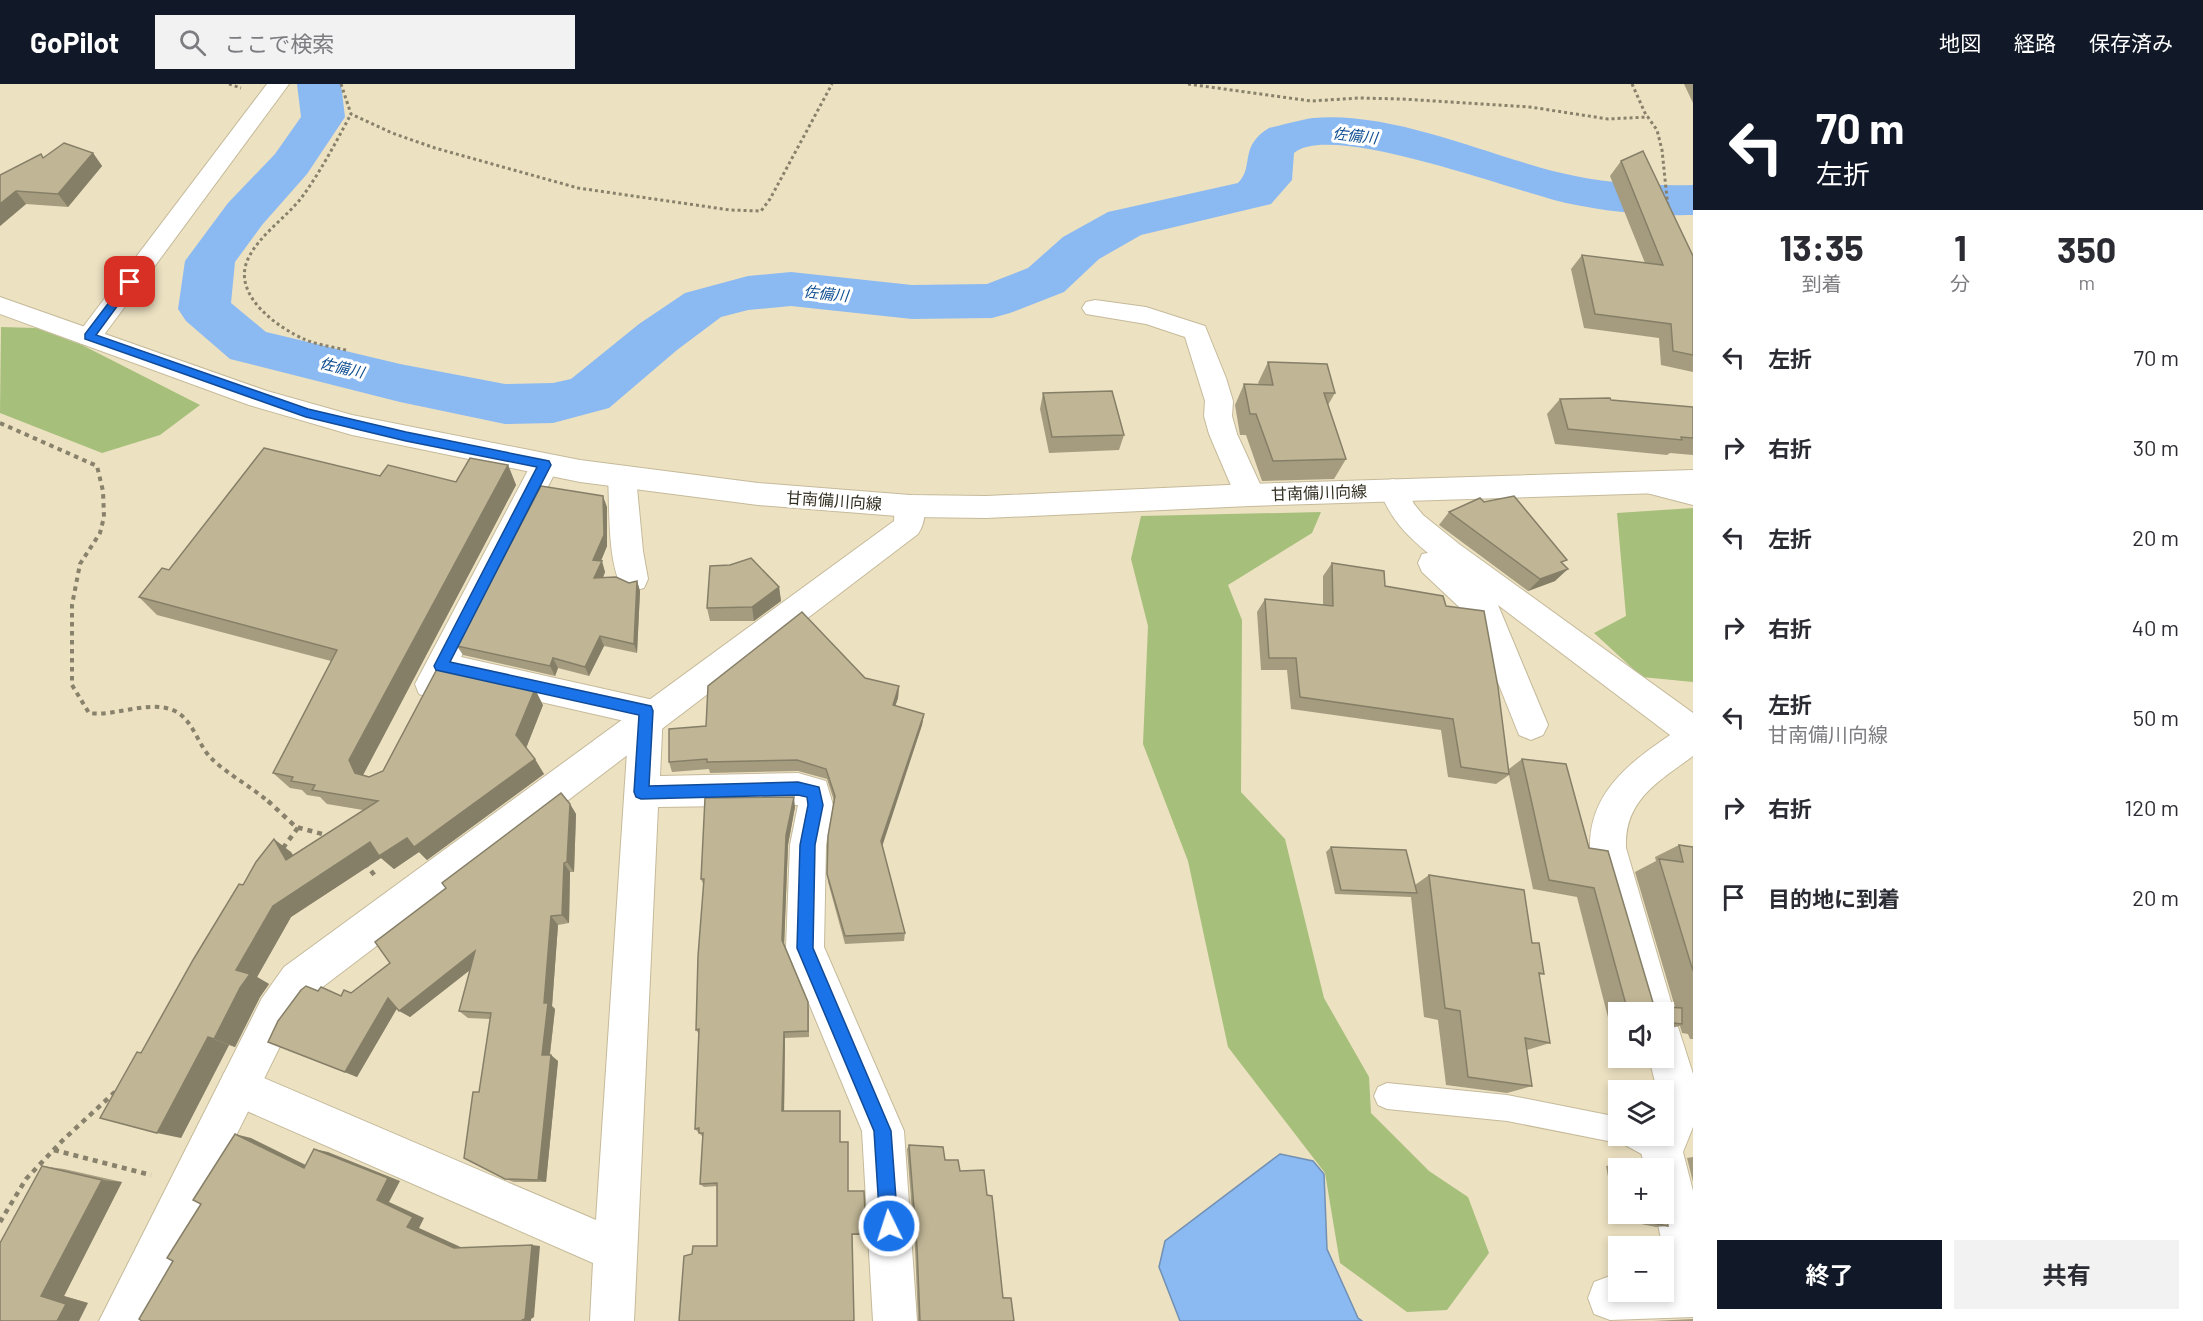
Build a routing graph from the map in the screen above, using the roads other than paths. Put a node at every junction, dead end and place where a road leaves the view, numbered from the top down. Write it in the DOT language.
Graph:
graph roads {
  1 [pos="275,87"];
  2 [pos="0,305"];
  3 [pos="1095,308"];
  4 [pos="89,337"];
  5 [pos="545,465"];
  6 [pos="622,477"];
  7 [pos="1693,481"];
  8 [pos="1649,483"];
  9 [pos="1693,494"];
  10 [pos="1250,495"];
  11 [pos="1398,500"];
  12 [pos="910,506"];
  13 [pos="633,579"];
  14 [pos="441,666"];
  15 [pos="414,715"];
  16 [pos="645,722"];
  17 [pos="1531,725"];
  18 [pos="1693,735"];
  19 [pos="641,792"];
  20 [pos="1652,1002"];
  21 [pos="1671,1068"];
  22 [pos="238,1087"];
  23 [pos="1387,1096"];
  24 [pos="1674,1117"];
  25 [pos="1608,1128"];
  26 [pos="1649,1146"];
  27 [pos="616,1251"];
  28 [pos="1690,1295"];
  29 [pos="1674,1296"];
  30 [pos="121,1321"];
  31 [pos="612,1321"];
  32 [pos="895,1321"];
  1 -- 4 [label="street"];
  2 -- 4 [label="street, 甘南備川向線"];
  3 -- 10 [label="street"];
  4 -- 5 [label="street, 甘南備川向線"];
  5 -- 6 [label="street, 甘南備川向線"];
  5 -- 14 [label="street"];
  6 -- 12 [label="street, 甘南備川向線"];
  6 -- 13 [label="street"];
  7 -- 8 [label="street, 甘南備川向線"];
  8 -- 9 [label="street"];
  8 -- 11 [label="street, 甘南備川向線"];
  10 -- 11 [label="street, 甘南備川向線"];
  10 -- 12 [label="street, 甘南備川向線"];
  11 -- 17 [label="street"];
  11 -- 18 [label="street"];
  12 -- 16 [label="street"];
  14 -- 15 [label="street"];
  14 -- 16 [label="street"];
  16 -- 19 [label="street"];
  16 -- 22 [label="street"];
  18 -- 20 [label="street"];
  19 -- 27 [label="street"];
  19 -- 32 [label="street"];
  21 -- 24 [label="street"];
  22 -- 27 [label="street"];
  22 -- 30 [label="street"];
  23 -- 25 [label="lane"];
  26 -- 28 [label="street"];
  27 -- 31 [label="street"];
  28 -- 29 [label="street"];
}
